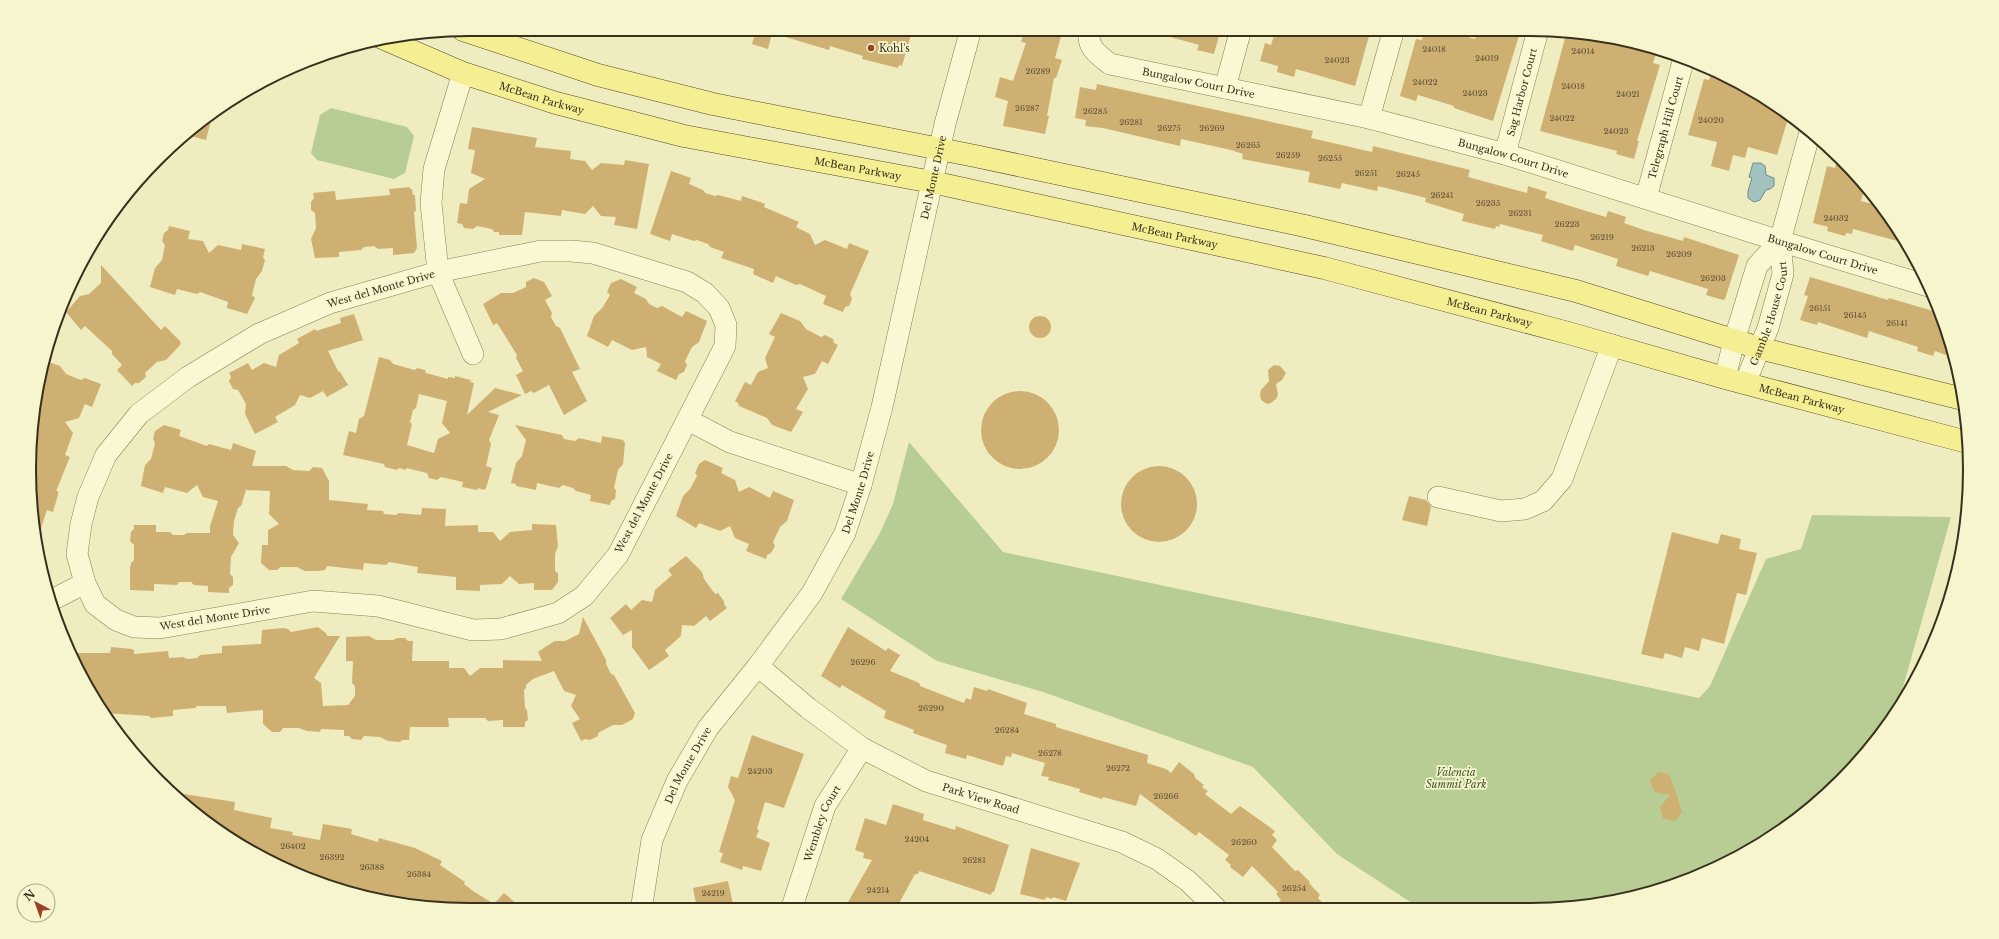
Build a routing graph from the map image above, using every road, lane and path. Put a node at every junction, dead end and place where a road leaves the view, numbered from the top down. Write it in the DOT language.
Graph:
graph roads {
  1 [pos="481,36"];
  2 [pos="969,36"];
  3 [pos="1088,36"];
  4 [pos="1238,36"];
  5 [pos="1392,36"];
  6 [pos="1536,36"];
  7 [pos="393,43"];
  8 [pos="1682,64"];
  9 [pos="464,73"];
  10 [pos="1225,88"];
  11 [pos="1369,118"];
  12 [pos="1808,138"];
  13 [pos="940,150"];
  14 [pos="1505,154"];
  15 [pos="932,182"];
  16 [pos="1646,198"];
  17 [pos="1780,241"];
  18 [pos="438,272"];
  19 [pos="1919,281"];
  20 [pos="1734,341"];
  21 [pos="1612,345"];
  22 [pos="1759,348"];
  23 [pos="472,354"];
  24 [pos="1735,381"];
  25 [pos="1957,397"];
  26 [pos="688,420"];
  27 [pos="1962,441"];
  28 [pos="861,485"];
  29 [pos="1438,497"];
  30 [pos="85,583"];
  31 [pos="56,598"];
  32 [pos="758,666"];
  33 [pos="862,748"];
  34 [pos="642,903"];
  35 [pos="793,903"];
  36 [pos="1210,903"];
  1 -- 13 [label="main road"];
  2 -- 13 [label="street, Del Monte Drive"];
  3 -- 10 [label="street, Bungalow Court Drive"];
  4 -- 10 [label="street"];
  5 -- 11 [label="street"];
  6 -- 14 [label="street, Sag Harbor Court"];
  7 -- 9 [label="main road, McBean Parkway"];
  8 -- 16 [label="street, Telegraph Hill Court"];
  9 -- 15 [label="main road, McBean Parkway"];
  9 -- 18 [label="street"];
  10 -- 11 [label="street, Bungalow Court Drive"];
  11 -- 14 [label="street, Bungalow Court Drive"];
  12 -- 17 [label="street, Gamble House Court"];
  13 -- 15 [label="street, Del Monte Drive"];
  13 -- 20 [label="main road"];
  14 -- 16 [label="street, Bungalow Court Drive"];
  15 -- 21 [label="main road, McBean Parkway"];
  15 -- 28 [label="street, Del Monte Drive"];
  16 -- 17 [label="street, Bungalow Court Drive"];
  17 -- 19 [label="street, Bungalow Court Drive"];
  17 -- 20 [label="street, Gamble House Court"];
  17 -- 22 [label="street, Gamble House Court"];
  18 -- 23 [label="street"];
  18 -- 26 [label="street, West del Monte Drive"];
  18 -- 30 [label="street, West del Monte Drive"];
  20 -- 22 [label="main road"];
  20 -- 24 [label="street, Gamble House Court"];
  21 -- 24 [label="main road, McBean Parkway"];
  21 -- 29 [label="street"];
  22 -- 24 [label="street, Gamble House Court"];
  22 -- 25 [label="main road"];
  24 -- 27 [label="main road, McBean Parkway"];
  26 -- 28 [label="street"];
  26 -- 30 [label="street, West del Monte Drive"];
  28 -- 32 [label="street, Del Monte Drive"];
  30 -- 31 [label="street"];
  32 -- 33 [label="street, Park View Road"];
  32 -- 34 [label="street, Del Monte Drive"];
  33 -- 35 [label="street, Wembley Court"];
  33 -- 36 [label="street, Park View Road"];
}
